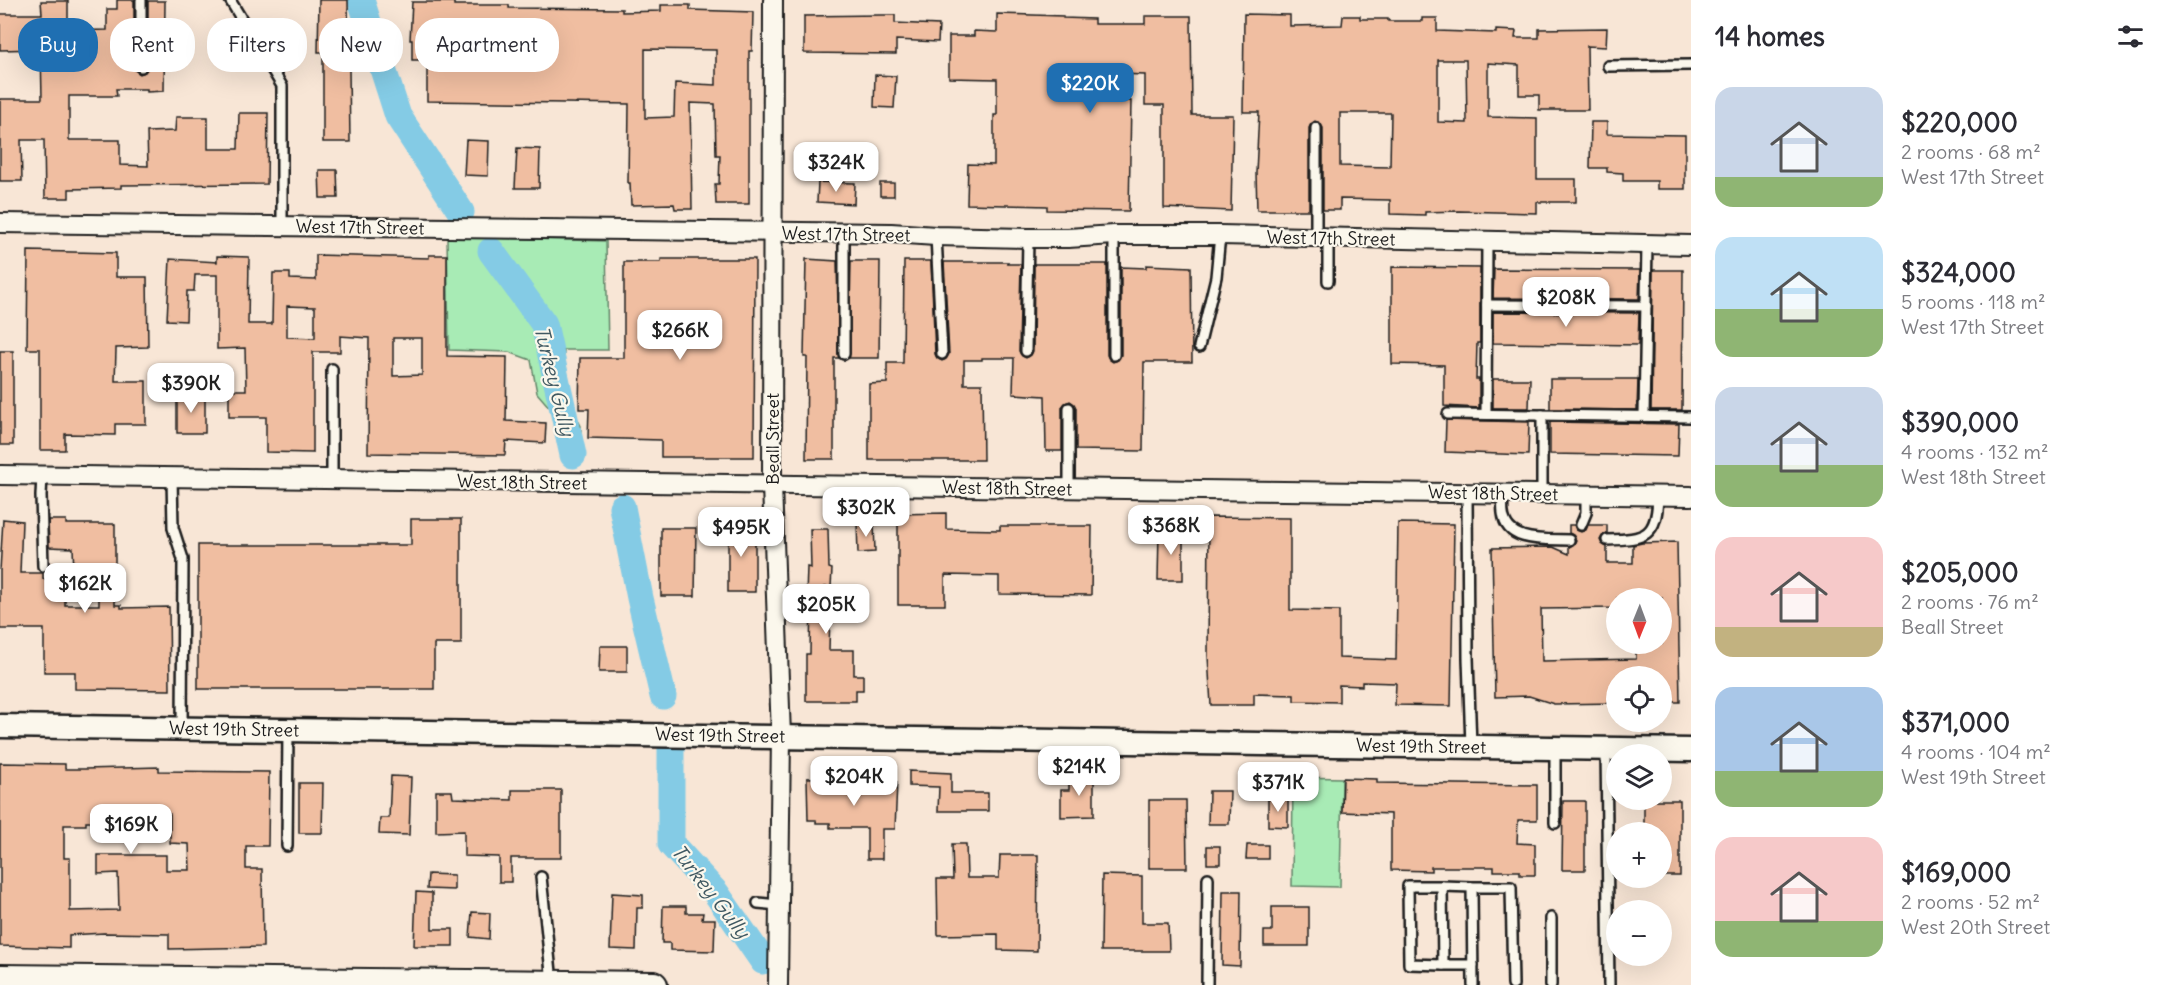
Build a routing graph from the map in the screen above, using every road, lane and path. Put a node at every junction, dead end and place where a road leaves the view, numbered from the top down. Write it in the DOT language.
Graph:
graph roads {
  1 [pos="141,0"];
  2 [pos="230,0"];
  3 [pos="773,0"];
  4 [pos="141,18"];
  5 [pos="1691,65"];
  6 [pos="1608,66"];
  7 [pos="1316,128"];
  8 [pos="0,223"];
  9 [pos="282,226"];
  10 [pos="772,232"];
  11 [pos="844,233"];
  12 [pos="1114,235"];
  13 [pos="936,236"];
  14 [pos="1220,236"];
  15 [pos="1322,237"];
  16 [pos="1028,238"];
  17 [pos="1487,241"];
  18 [pos="1647,244"];
  19 [pos="1691,245"];
  20 [pos="1328,281"];
  21 [pos="1487,305"];
  22 [pos="1646,306"];
  23 [pos="1199,347"];
  24 [pos="1026,351"];
  25 [pos="844,354"];
  26 [pos="942,354"];
  27 [pos="1114,355"];
  28 [pos="332,369"];
  29 [pos="1069,408"];
  30 [pos="1448,414"];
  31 [pos="1486,414"];
  32 [pos="1542,415"];
  33 [pos="1644,416"];
  34 [pos="1691,417"];
  35 [pos="0,475"];
  36 [pos="42,475"];
  37 [pos="172,477"];
  38 [pos="332,479"];
  39 [pos="772,485"];
  40 [pos="1069,488"];
  41 [pos="1467,493"];
  42 [pos="1503,494"];
  43 [pos="1542,494"];
  44 [pos="1586,494"];
  45 [pos="1658,495"];
  46 [pos="1691,496"];
  47 [pos="1581,525"];
  48 [pos="1569,540"];
  49 [pos="1607,540"];
  50 [pos="43,566"];
  51 [pos="0,726"];
  52 [pos="182,728"];
  53 [pos="288,729"];
  54 [pos="781,735"];
  55 [pos="1471,746"];
  56 [pos="1556,748"];
  57 [pos="1606,748"];
  58 [pos="1672,750"];
  59 [pos="1691,750"];
  60 [pos="1607,810"];
  61 [pos="1556,823"];
  62 [pos="286,846"];
  63 [pos="541,877"];
  64 [pos="1208,878"];
  65 [pos="1442,886"];
  66 [pos="1472,887"];
  67 [pos="758,903"];
  68 [pos="778,905"];
  69 [pos="1551,918"];
  70 [pos="1443,965"];
  71 [pos="1473,965"];
  72 [pos="0,978"];
  73 [pos="399,984"];
  74 [pos="450,984"];
  75 [pos="492,984"];
  76 [pos="552,985"];
  77 [pos="603,985"];
  78 [pos="654,985"];
  79 [pos="778,985"];
  80 [pos="1207,985"];
  81 [pos="1473,985"];
  82 [pos="1513,985"];
  83 [pos="1551,985"];
  84 [pos="1609,985"];
  1 -- 4 [label="lane"];
  2 -- 9 [label="lane"];
  3 -- 10 [label="street, Beall Street"];
  5 -- 6 [label="lane"];
  7 -- 15 [label="lane"];
  8 -- 9 [label="street, West 17th Street"];
  9 -- 10 [label="street, West 17th Street"];
  10 -- 11 [label="street, West 17th Street"];
  10 -- 39 [label="street, Beall Street"];
  11 -- 13 [label="street, West 17th Street"];
  11 -- 25 [label="lane"];
  12 -- 14 [label="street, West 17th Street"];
  12 -- 16 [label="street, West 17th Street"];
  12 -- 27 [label="lane"];
  13 -- 16 [label="street, West 17th Street"];
  13 -- 26 [label="lane"];
  14 -- 15 [label="street, West 17th Street"];
  14 -- 23 [label="lane"];
  15 -- 17 [label="street, West 17th Street"];
  15 -- 20 [label="lane"];
  16 -- 24 [label="lane"];
  17 -- 18 [label="street, West 17th Street"];
  17 -- 21 [label="lane"];
  18 -- 19 [label="street, West 17th Street"];
  18 -- 22 [label="lane"];
  21 -- 22 [label="lane"];
  21 -- 31 [label="lane"];
  22 -- 33 [label="lane"];
  28 -- 38 [label="lane"];
  29 -- 40 [label="lane"];
  30 -- 31 [label="lane"];
  31 -- 32 [label="lane"];
  32 -- 33 [label="lane"];
  32 -- 43 [label="lane"];
  33 -- 34 [label="lane"];
  35 -- 36 [label="street, West 18th Street"];
  36 -- 37 [label="street, West 18th Street"];
  36 -- 50 [label="lane"];
  37 -- 38 [label="street, West 18th Street"];
  37 -- 52 [label="lane"];
  38 -- 39 [label="street, West 18th Street"];
  39 -- 40 [label="street, West 18th Street"];
  39 -- 54 [label="street, Beall Street"];
  40 -- 41 [label="street, West 18th Street"];
  41 -- 42 [label="street, West 18th Street"];
  41 -- 55 [label="lane"];
  42 -- 43 [label="street, West 18th Street"];
  42 -- 48 [label="lane"];
  43 -- 44 [label="street, West 18th Street"];
  44 -- 45 [label="street, West 18th Street"];
  44 -- 47 [label="lane"];
  45 -- 46 [label="street, West 18th Street"];
  45 -- 49 [label="lane"];
  51 -- 52 [label="street, West 19th Street"];
  52 -- 53 [label="street, West 19th Street"];
  53 -- 54 [label="street, West 19th Street"];
  53 -- 62 [label="lane"];
  54 -- 55 [label="street, West 19th Street"];
  54 -- 68 [label="street, Beall Street"];
  55 -- 56 [label="street, West 19th Street"];
  56 -- 57 [label="street, West 19th Street"];
  56 -- 61 [label="lane"];
  58 -- 59 [label="street, West 19th Street"];
  60 -- 84 [label="lane"];
  63 -- 76 [label="lane"];
  64 -- 80 [label="lane"];
  65 -- 66 [label="lane"];
  65 -- 70 [label="lane"];
  65 -- 70 [label="lane"];
  66 -- 71 [label="lane"];
  66 -- 82 [label="lane"];
  67 -- 68 [label="lane"];
  68 -- 79 [label="street, Beall Street"];
  69 -- 83 [label="lane"];
  70 -- 71 [label="lane"];
  71 -- 81 [label="lane"];
  72 -- 73 [label="main road"];
  73 -- 74 [label="main road"];
  74 -- 75 [label="main road"];
  75 -- 76 [label="main road"];
  76 -- 77 [label="main road"];
  77 -- 78 [label="main road"];
}
